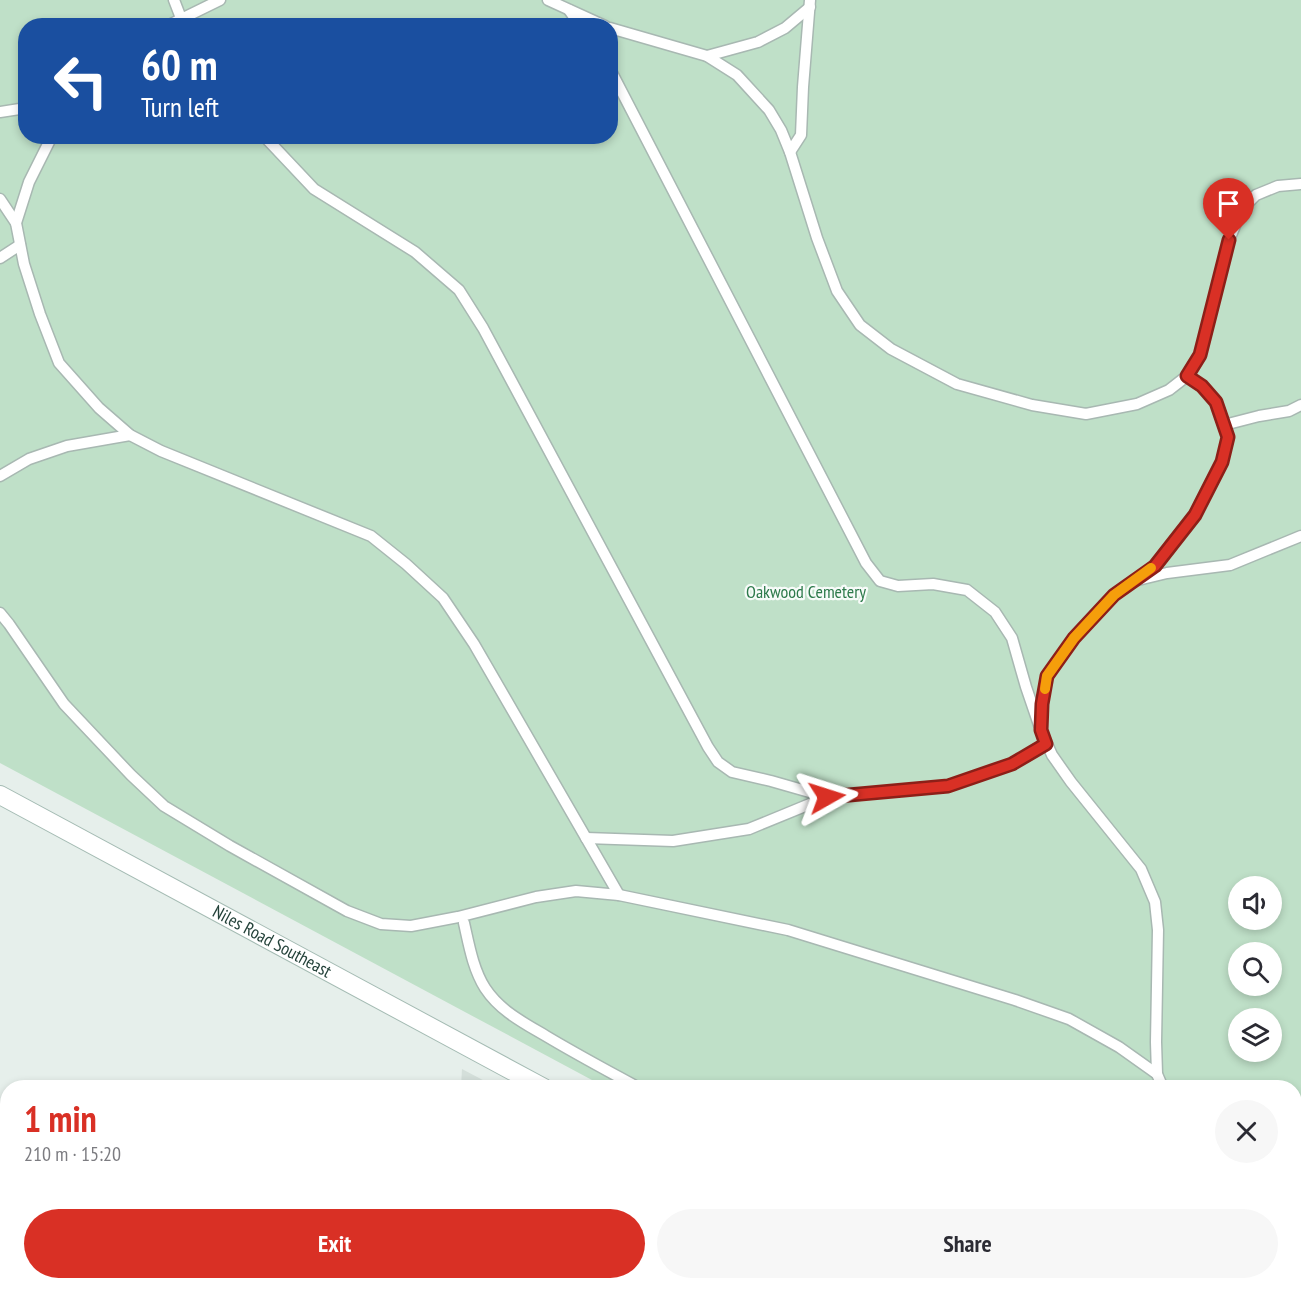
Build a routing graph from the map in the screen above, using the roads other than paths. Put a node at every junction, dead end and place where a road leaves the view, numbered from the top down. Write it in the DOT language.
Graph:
graph roads {
  1 [pos="174,0"];
  2 [pos="220,0"];
  3 [pos="548,0"];
  4 [pos="810,4"];
  5 [pos="565,5"];
  6 [pos="181,18"];
  7 [pos="190,18"];
  8 [pos="574,18"];
  9 [pos="589,18"];
  10 [pos="618,30"];
  11 [pos="707,56"];
  12 [pos="618,84"];
  13 [pos="18,109"];
  14 [pos="0,111"];
  15 [pos="48,144"];
  16 [pos="272,144"];
  17 [pos="790,152"];
  18 [pos="1301,184"];
  19 [pos="0,199"];
  20 [pos="16,223"];
  21 [pos="20,245"];
  22 [pos="0,258"];
  23 [pos="1187,376"];
  24 [pos="1301,405"];
  25 [pos="1224,424"];
  26 [pos="130,435"];
  27 [pos="0,476"];
  28 [pos="1301,536"];
  29 [pos="1135,580"];
  30 [pos="0,613"];
  31 [pos="1041,730"];
  32 [pos="1046,744"];
  33 [pos="0,795"];
  34 [pos="827,797"];
  35 [pos="586,838"];
  36 [pos="619,895"];
  37 [pos="464,923"];
  38 [pos="1157,1074"];
  39 [pos="529,1080"];
  40 [pos="625,1080"];
  41 [pos="1160,1080"];
  1 -- 6 [label="lane"];
  2 -- 7 [label="lane"];
  3 -- 5 [label="lane"];
  4 -- 11 [label="lane"];
  4 -- 17 [label="lane"];
  5 -- 8 [label="lane"];
  5 -- 9 [label="lane"];
  10 -- 11 [label="lane"];
  11 -- 17 [label="lane"];
  12 -- 31 [label="lane"];
  13 -- 14 [label="lane"];
  15 -- 20 [label="lane"];
  16 -- 34 [label="lane"];
  17 -- 23 [label="lane"];
  18 -- 23 [label="lane"];
  19 -- 20 [label="lane"];
  20 -- 21 [label="lane"];
  21 -- 22 [label="lane"];
  21 -- 26 [label="lane"];
  23 -- 25 [label="lane"];
  24 -- 25 [label="lane"];
  25 -- 29 [label="lane"];
  26 -- 27 [label="lane"];
  26 -- 35 [label="lane"];
  28 -- 29 [label="lane"];
  29 -- 31 [label="lane"];
  30 -- 36 [label="lane"];
  31 -- 32 [label="lane"];
  32 -- 34 [label="lane"];
  32 -- 38 [label="lane"];
  33 -- 39 [label="main road, Niles Road Southeast"];
  34 -- 35 [label="lane"];
  35 -- 36 [label="lane"];
  36 -- 38 [label="lane"];
  37 -- 40 [label="lane"];
  38 -- 41 [label="lane"];
}
